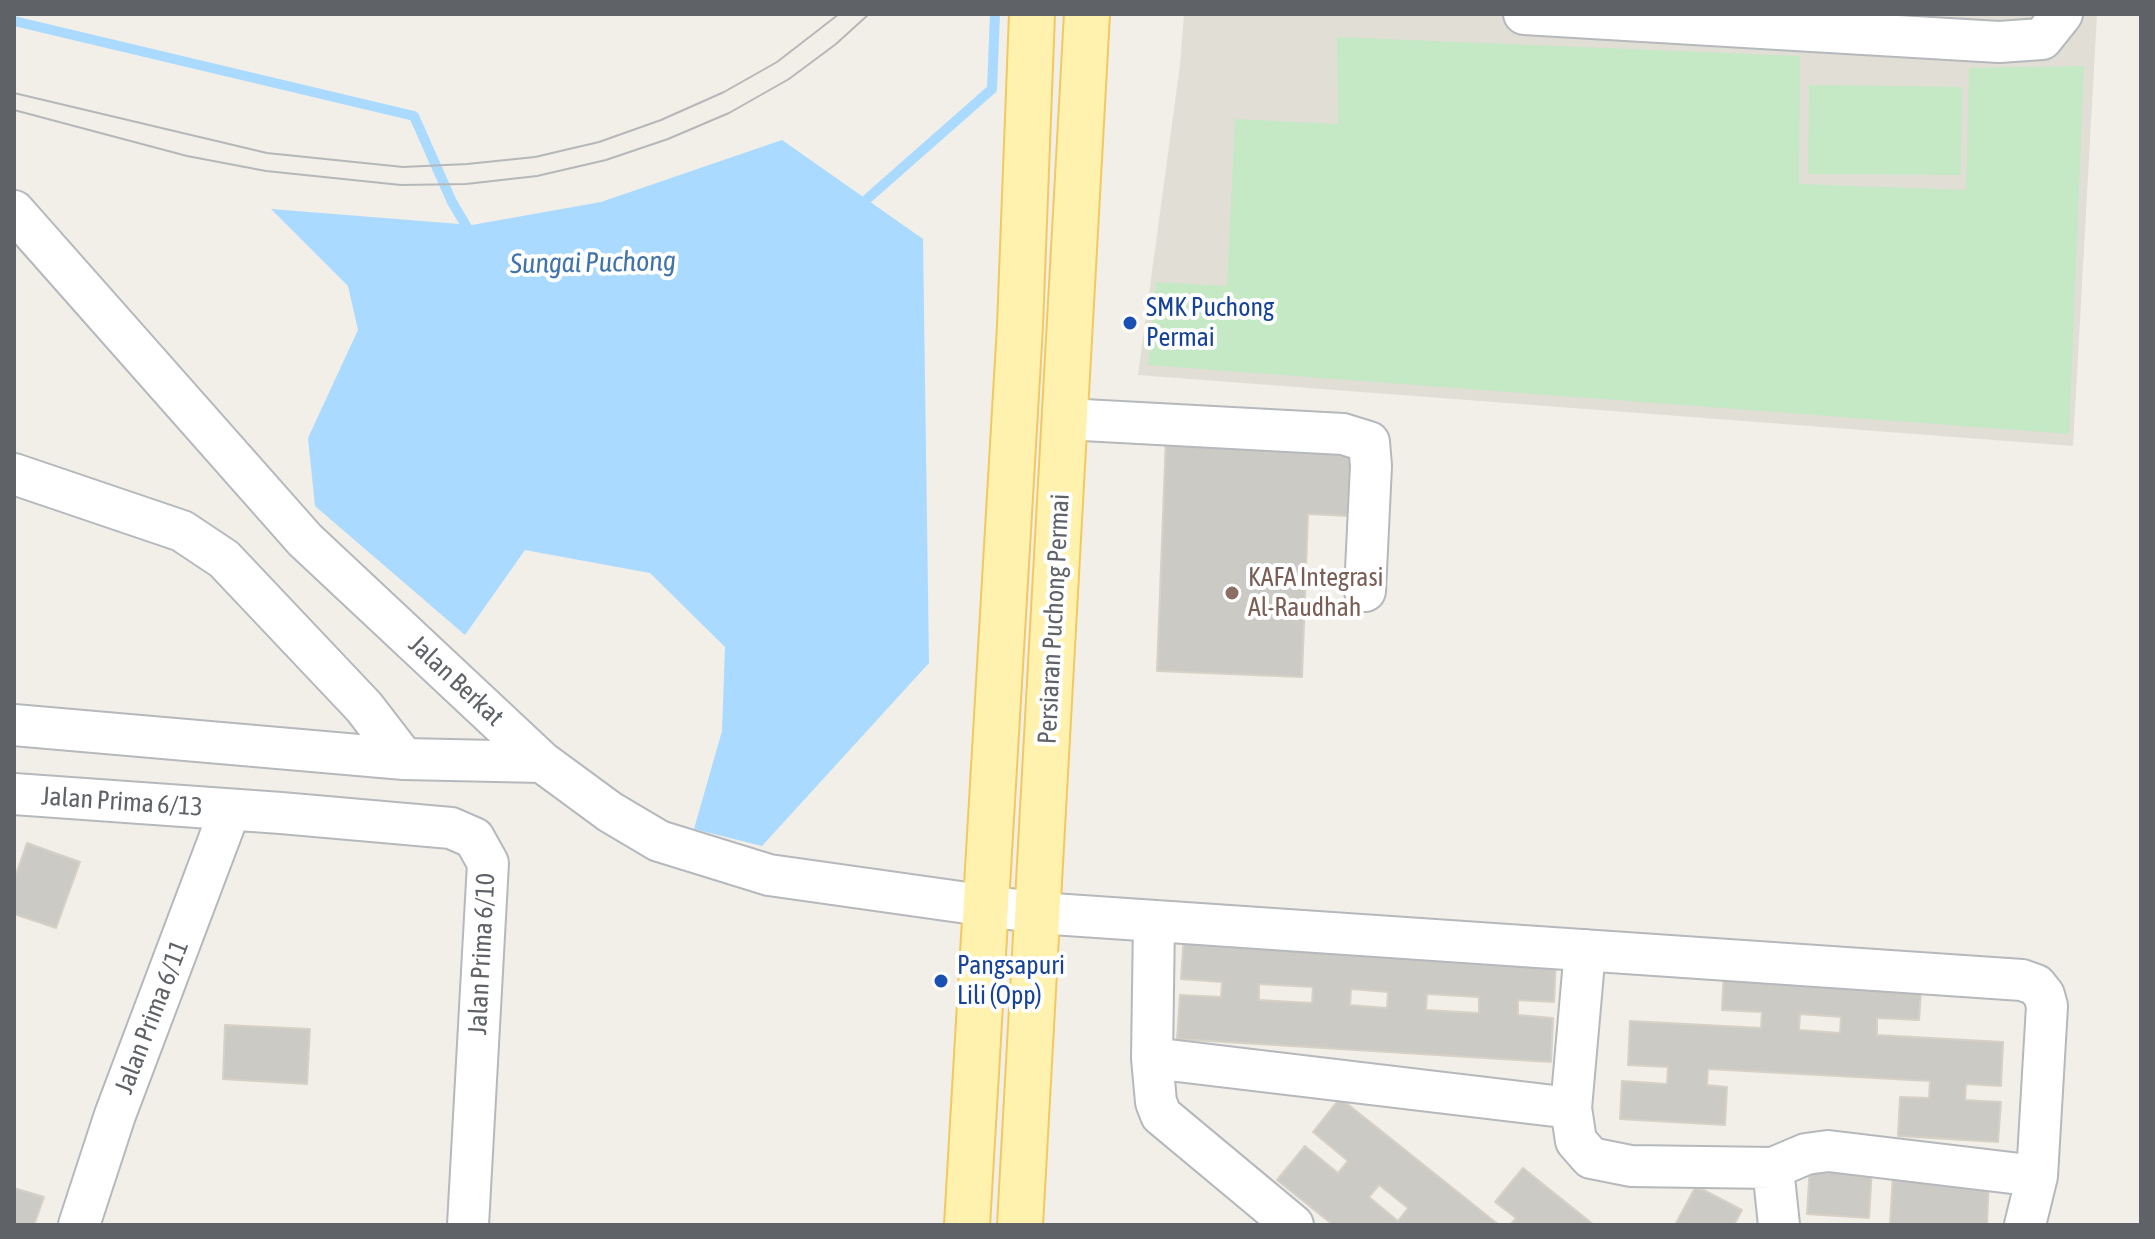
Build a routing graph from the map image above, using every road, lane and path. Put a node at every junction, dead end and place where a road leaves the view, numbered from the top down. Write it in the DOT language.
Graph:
graph roads {
  1 [pos="1032,14"];
  2 [pos="1087,14"];
  3 [pos="1524,14"];
  4 [pos="2062,14"];
  5 [pos="14,211"];
  6 [pos="1065,419"];
  7 [pos="14,474"];
  8 [pos="1365,591"];
  9 [pos="14,725"];
  10 [pos="404,759"];
  11 [pos="542,762"];
  12 [pos="14,794"];
  13 [pos="230,810"];
  14 [pos="985,906"];
  15 [pos="1038,913"];
  16 [pos="1154,921"];
  17 [pos="1585,950"];
  18 [pos="1152,1058"];
  19 [pos="1571,1108"];
  20 [pos="1773,1168"];
  21 [pos="2037,1176"];
  22 [pos="79,1225"];
  23 [pos="468,1225"];
  24 [pos="967,1225"];
  25 [pos="1020,1225"];
  26 [pos="1293,1225"];
  27 [pos="1779,1225"];
  28 [pos="2025,1225"];
  1 -- 14 [label="main road, Persiaran Puchong Permai"];
  2 -- 6 [label="main road, Persiaran Puchong Permai"];
  3 -- 4 [label="street"];
  5 -- 11 [label="street, Jalan Berkat"];
  6 -- 8 [label="street"];
  6 -- 15 [label="main road, Persiaran Puchong Permai"];
  7 -- 10 [label="street"];
  9 -- 10 [label="street"];
  10 -- 11 [label="street"];
  11 -- 14 [label="street, Jalan Berkat"];
  12 -- 13 [label="street, Jalan Prima 6/13"];
  13 -- 22 [label="street, Jalan Prima 6/11"];
  13 -- 23 [label="street, Jalan Prima 6/10"];
  14 -- 15 [label="street, Jalan Berkat"];
  14 -- 24 [label="main road, Persiaran Puchong Permai"];
  15 -- 16 [label="street, Jalan Berkat"];
  15 -- 25 [label="main road, Persiaran Puchong Permai"];
  16 -- 17 [label="street, Jalan Berkat"];
  16 -- 18 [label="street"];
  17 -- 19 [label="street"];
  17 -- 21 [label="street, Jalan Berkat"];
  18 -- 19 [label="street"];
  18 -- 26 [label="street"];
  19 -- 20 [label="street"];
  20 -- 21 [label="street"];
  20 -- 27 [label="street"];
  21 -- 28 [label="street"];
}
